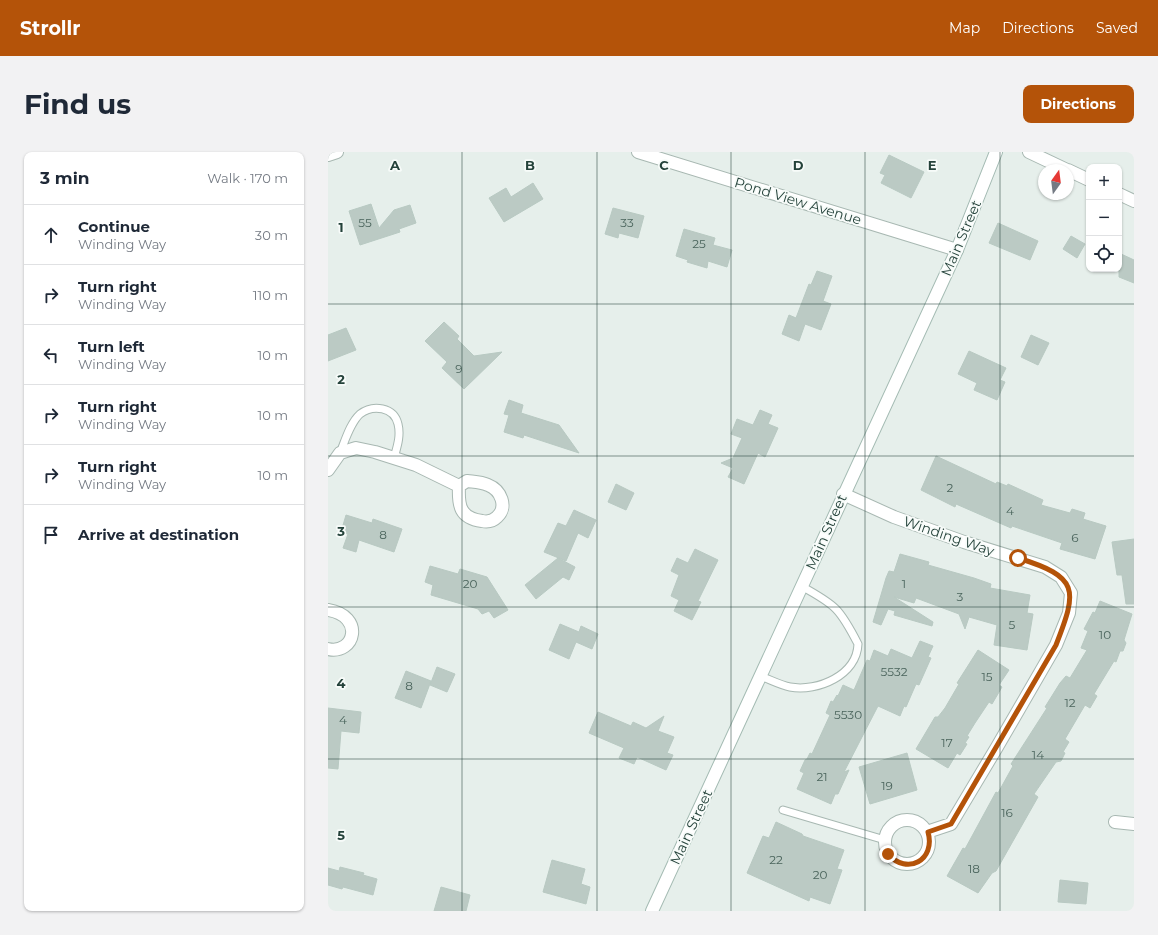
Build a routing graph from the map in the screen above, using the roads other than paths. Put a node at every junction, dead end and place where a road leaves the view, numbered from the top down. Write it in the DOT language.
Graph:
graph roads {
  1 [pos="337,152"];
  2 [pos="638,152"];
  3 [pos="996,152"];
  4 [pos="1028,152"];
  5 [pos="328,155"];
  6 [pos="1055,164"];
  7 [pos="1074,173"];
  8 [pos="1086,179"];
  9 [pos="1122,195"];
  10 [pos="1134,201"];
  11 [pos="957,250"];
  12 [pos="340,453"];
  13 [pos="394,458"];
  14 [pos="328,470"];
  15 [pos="459,486"];
  16 [pos="843,494"];
  17 [pos="802,586"];
  18 [pos="328,610"];
  19 [pos="328,649"];
  20 [pos="760,676"];
  21 [pos="783,810"];
  22 [pos="1115,822"];
  23 [pos="1134,824"];
  24 [pos="928,832"];
  25 [pos="885,840"];
  26 [pos="652,911"];
  1 -- 5 [label="street"];
  2 -- 11 [label="street, Pond View Avenue"];
  3 -- 11 [label="street, Main Street"];
  4 -- 6 [label="street"];
  7 -- 8 [label="street"];
  9 -- 10 [label="street"];
  11 -- 16 [label="street, Main Street"];
  12 -- 13 [label="street"];
  12 -- 13 [label="lane"];
  12 -- 14 [label="street"];
  13 -- 15 [label="street"];
  16 -- 17 [label="street, Main Street"];
  16 -- 24 [label="street, Winding Way"];
  17 -- 20 [label="street, Main Street"];
  17 -- 20 [label="lane"];
  18 -- 19 [label="street"];
  20 -- 26 [label="street, Main Street"];
  21 -- 25 [label="lane"];
  22 -- 23 [label="street"];
  24 -- 25 [label="street"];
  24 -- 25 [label="street"];
}
